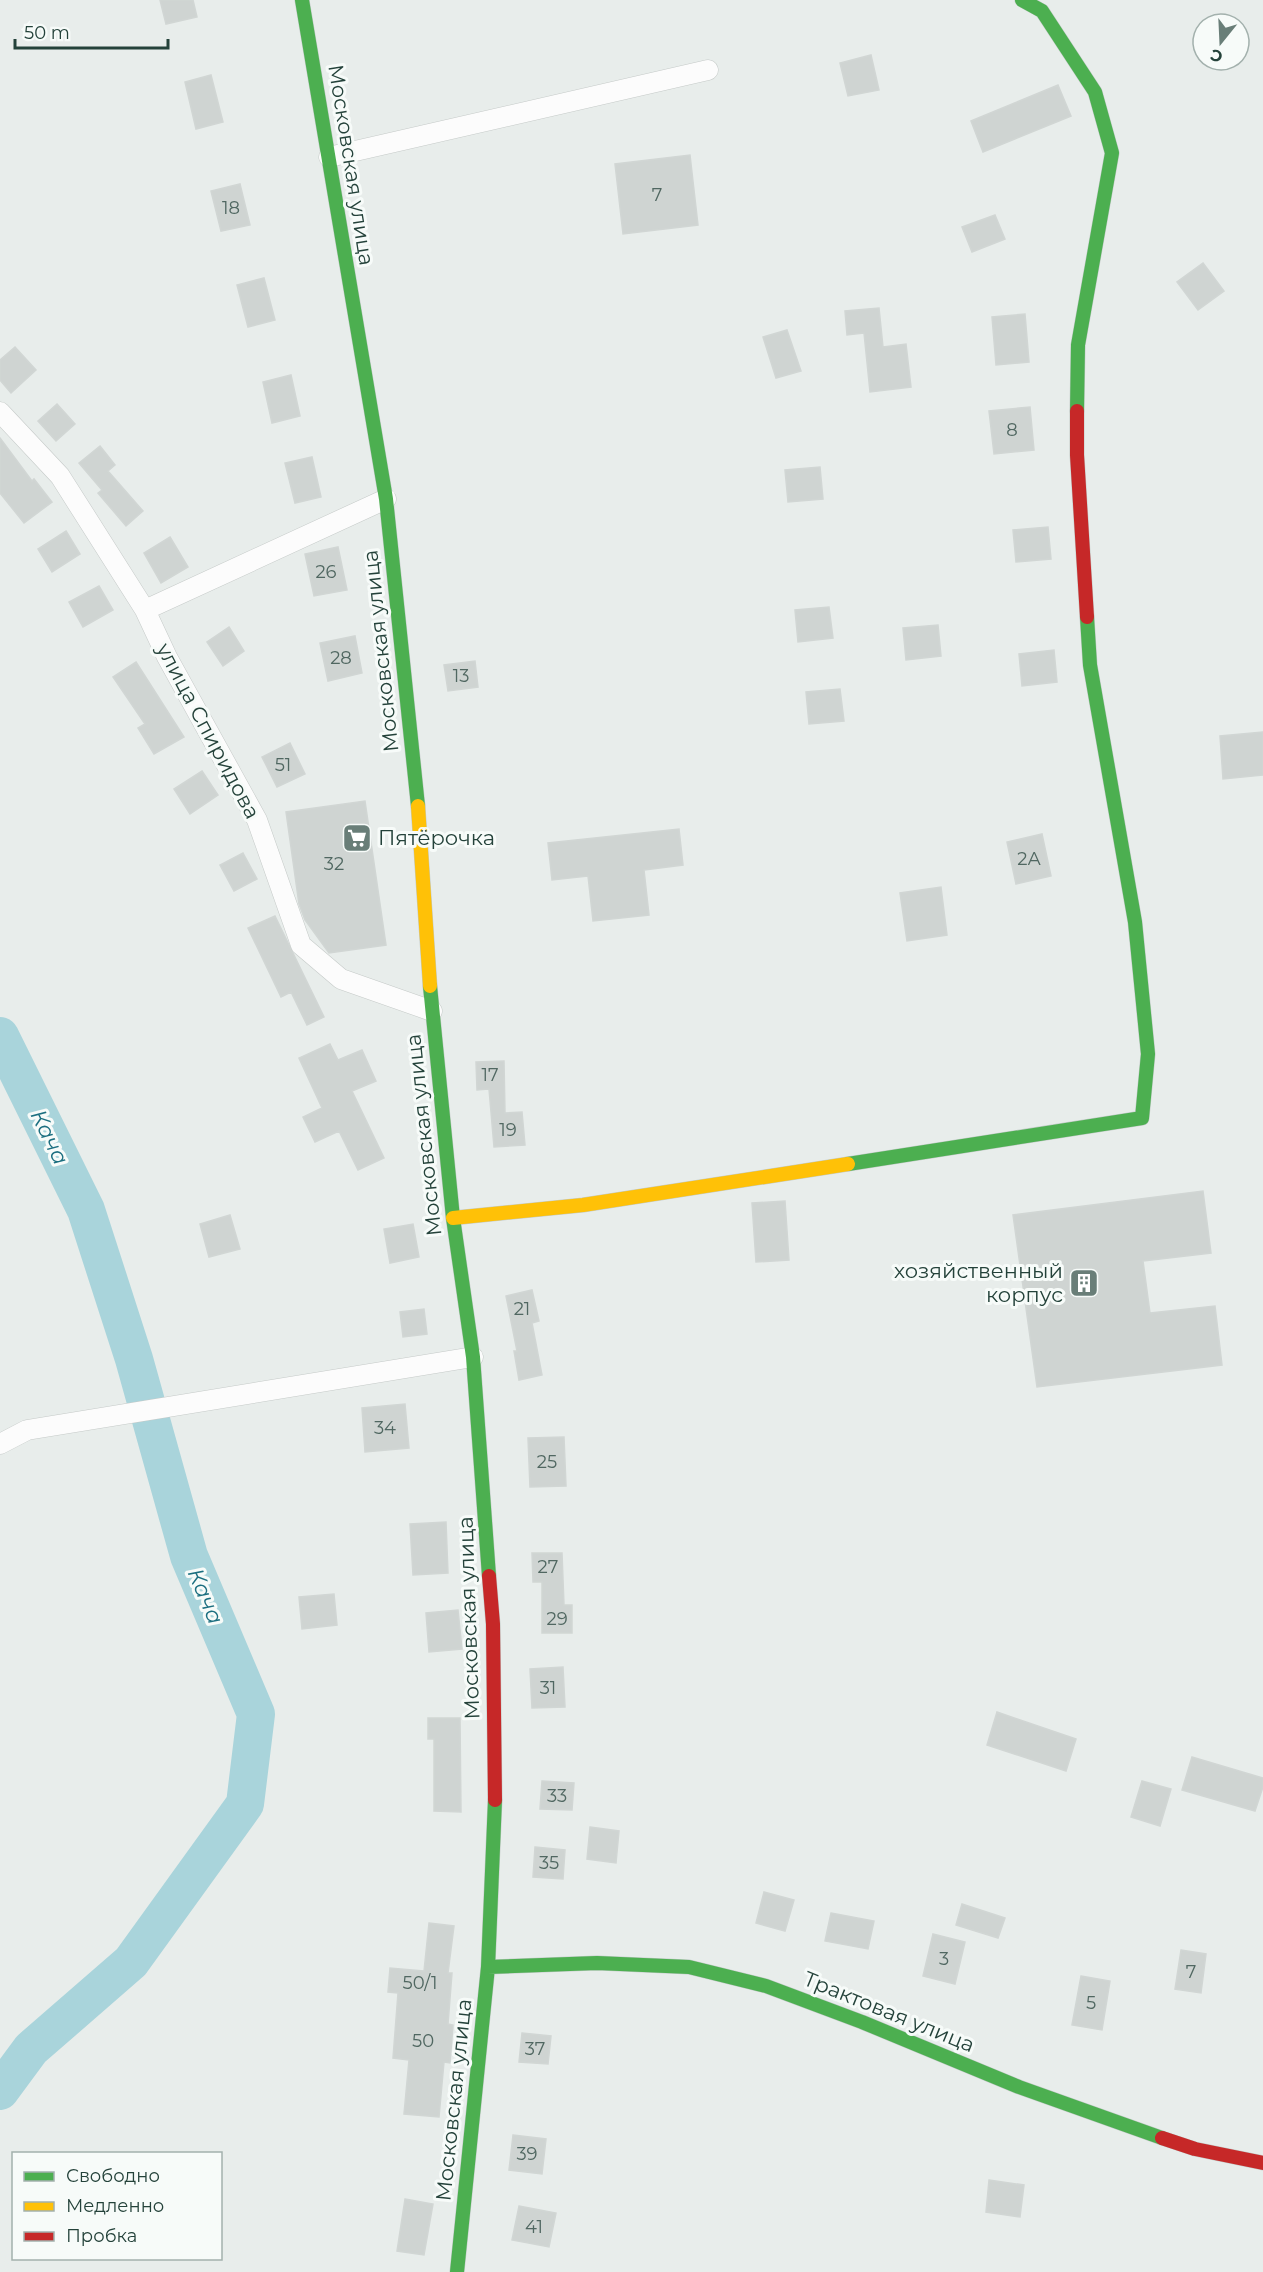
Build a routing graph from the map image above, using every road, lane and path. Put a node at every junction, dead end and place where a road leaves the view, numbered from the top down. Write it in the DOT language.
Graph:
graph roads {
  1 [pos="302,0"];
  2 [pos="1022,0"];
  3 [pos="708,70"];
  4 [pos="329,158"];
  5 [pos="0,412"];
  6 [pos="386,499"];
  7 [pos="145,610"];
  8 [pos="432,1011"];
  9 [pos="453,1218"];
  10 [pos="473,1357"];
  11 [pos="0,1444"];
  12 [pos="489,1967"];
  13 [pos="1263,2163"];
  14 [pos="457,2272"];
  1 -- 4 [label="street, Московская улица"];
  2 -- 9 [label="street"];
  3 -- 4 [label="street"];
  4 -- 6 [label="street, Московская улица"];
  5 -- 7 [label="street, улица Спиридова"];
  6 -- 7 [label="street"];
  6 -- 8 [label="street, Московская улица"];
  7 -- 8 [label="street, улица Спиридова"];
  8 -- 9 [label="street, Московская улица"];
  9 -- 10 [label="street, Московская улица"];
  10 -- 11 [label="street"];
  10 -- 12 [label="street, Московская улица"];
  12 -- 13 [label="street, Трактовая улица"];
  12 -- 14 [label="street, Московская улица"];
}
